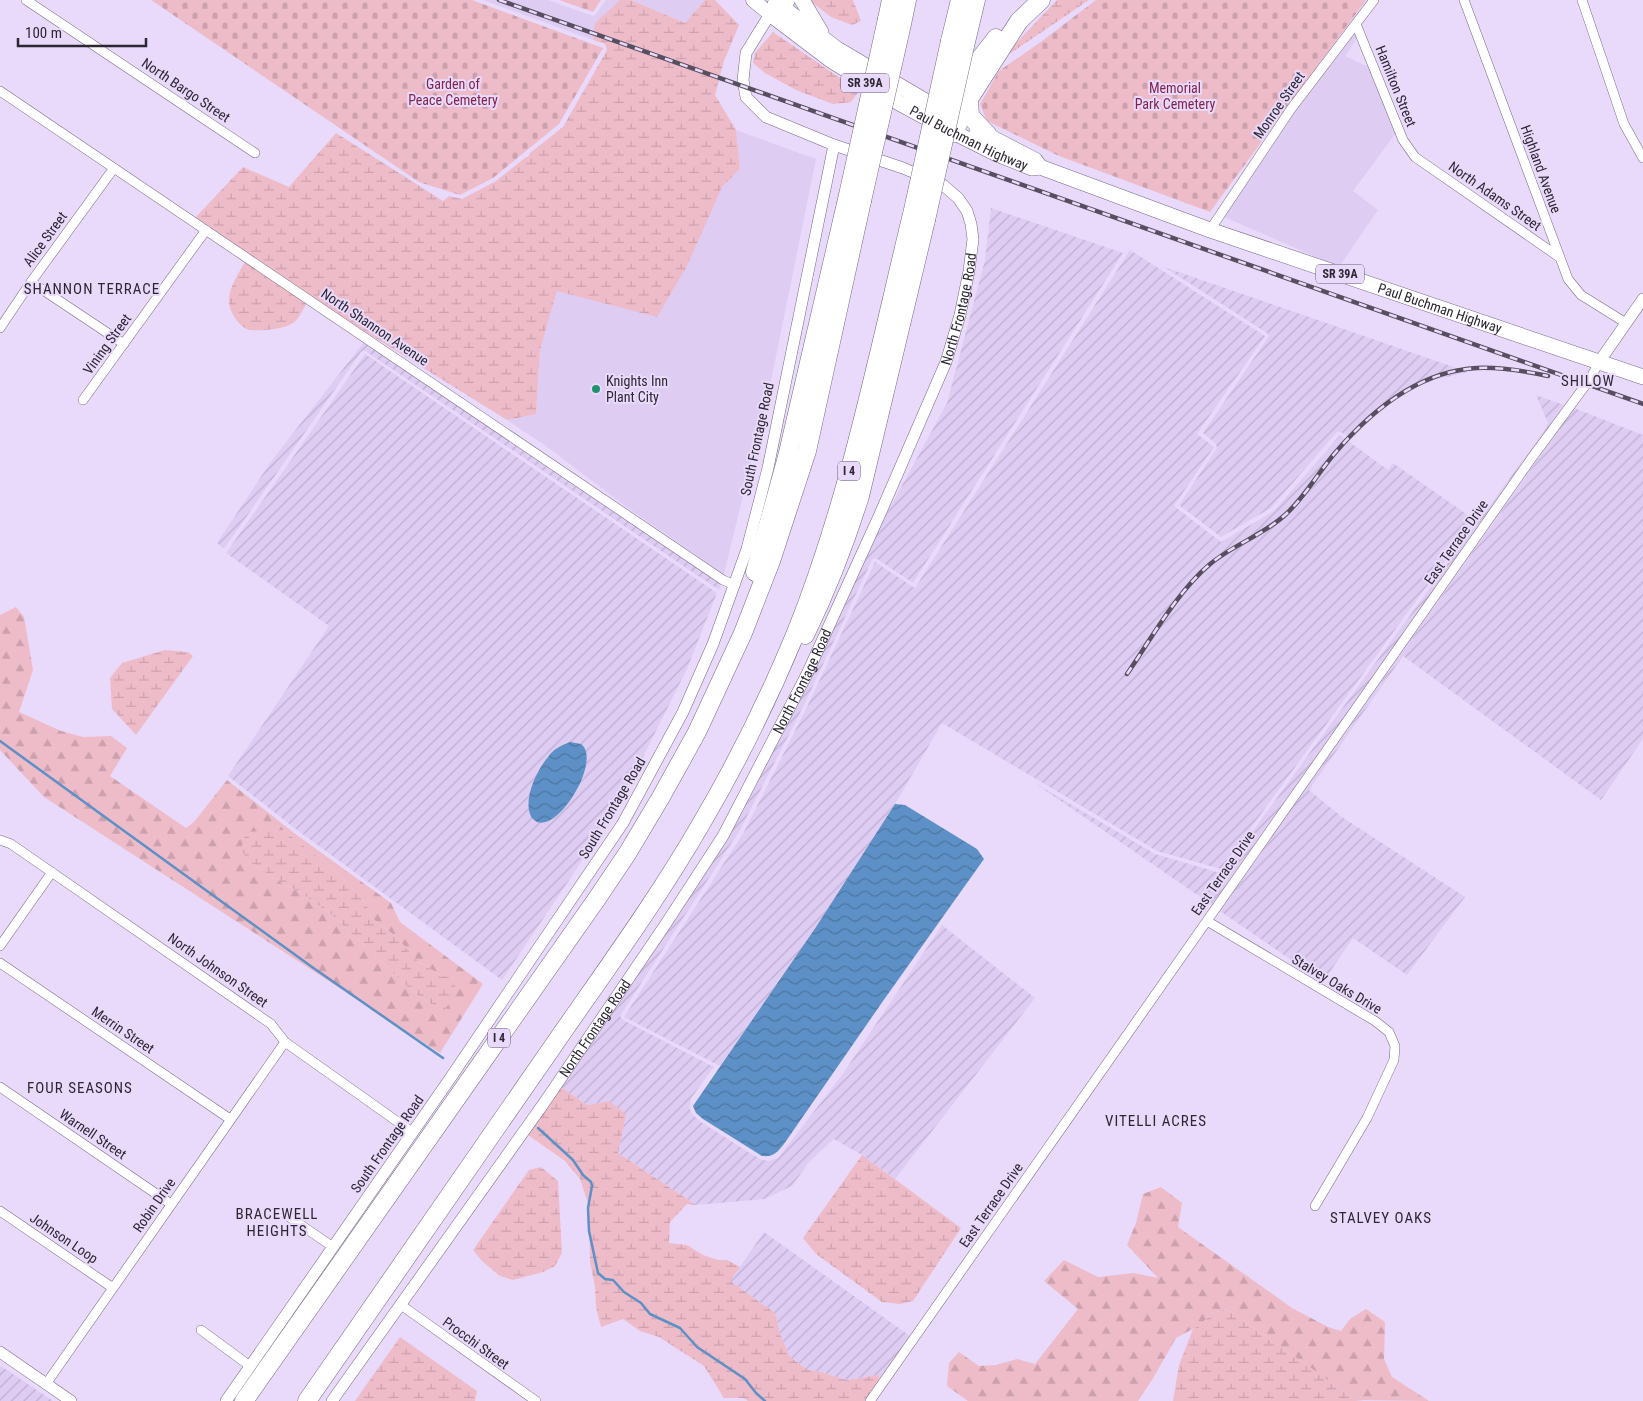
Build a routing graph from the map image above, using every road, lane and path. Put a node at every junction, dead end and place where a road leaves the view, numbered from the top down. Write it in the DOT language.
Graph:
graph roads {
  1 [pos="26,0"];
  2 [pos="752,0"];
  3 [pos="802,0"];
  4 [pos="891,0"];
  5 [pos="907,0"];
  6 [pos="960,0"];
  7 [pos="976,0"];
  8 [pos="1026,0"];
  9 [pos="1041,0"];
  10 [pos="1374,0"];
  11 [pos="1464,0"];
  12 [pos="1582,0"];
  13 [pos="777,4"];
  14 [pos="894,21"];
  15 [pos="1356,24"];
  16 [pos="958,44"];
  17 [pos="831,45"];
  18 [pos="0,91"];
  19 [pos="969,98"];
  20 [pos="952,124"];
  21 [pos="988,135"];
  22 [pos="834,145"];
  23 [pos="255,152"];
  24 [pos="1415,157"];
  25 [pos="1643,158"];
  26 [pos="1040,167"];
  27 [pos="114,168"];
  28 [pos="206,230"];
  29 [pos="1210,230"];
  30 [pos="1559,257"];
  31 [pos="31,282"];
  32 [pos="1643,299"];
  33 [pos="1626,323"];
  34 [pos="0,328"];
  35 [pos="124,344"];
  36 [pos="1599,362"];
  37 [pos="1643,377"];
  38 [pos="83,400"];
  39 [pos="735,585"];
  40 [pos="0,840"];
  41 [pos="52,872"];
  42 [pos="1207,921"];
  43 [pos="0,946"];
  44 [pos="0,963"];
  45 [pos="285,1042"];
  46 [pos="0,1087"];
  47 [pos="230,1119"];
  48 [pos="412,1132"];
  49 [pos="172,1204"];
  50 [pos="1316,1206"];
  51 [pos="0,1211"];
  52 [pos="282,1212"];
  53 [pos="333,1247"];
  54 [pos="113,1288"];
  55 [pos="401,1306"];
  56 [pos="201,1330"];
  57 [pos="0,1352"];
  58 [pos="250,1366"];
  59 [pos="46,1384"];
  60 [pos="71,1401"];
  61 [pos="226,1401"];
  62 [pos="244,1401"];
  63 [pos="307,1401"];
  64 [pos="332,1401"];
  65 [pos="536,1401"];
  66 [pos="870,1401"];
  1 -- 23 [label="street, North Bargo Street"];
  2 -- 13 [label="main road, SR 39A"];
  3 -- 17 [label="main road"];
  4 -- 14 [label="highway"];
  5 -- 14 [label="highway, I 4"];
  6 -- 16 [label="highway, I 4"];
  7 -- 16 [label="highway"];
  8 -- 20 [label="highway"];
  9 -- 19 [label="highway"];
  10 -- 15 [label="street, Monroe Street"];
  11 -- 30 [label="street, Highland Avenue"];
  12 -- 25 [label="street"];
  13 -- 17 [label="main road, SR 39A"];
  13 -- 20 [label="main road, Paul Buchman Highway / SR 39A"];
  13 -- 22 [label="street, North Frontage Road"];
  14 -- 62 [label="highway, I 4, bridge"];
  15 -- 24 [label="street, Hamilton Street"];
  15 -- 29 [label="street, Monroe Street"];
  16 -- 63 [label="highway, I 4, bridge"];
  17 -- 20 [label="main road, Paul Buchman Highway / SR 39A"];
  18 -- 27 [label="street, North Shannon Avenue"];
  19 -- 20 [label="highway"];
  19 -- 21 [label="highway"];
  20 -- 21 [label="main road, Paul Buchman Highway / SR 39A"];
  20 -- 26 [label="main road, Paul Buchman Highway / SR 39A"];
  21 -- 26 [label="main road, Paul Buchman Highway / SR 39A"];
  22 -- 39 [label="street, South Frontage Road"];
  22 -- 55 [label="street, North Frontage Road"];
  24 -- 30 [label="street, North Adams Street"];
  26 -- 29 [label="main road, Paul Buchman Highway / SR 39A"];
  27 -- 28 [label="street, North Shannon Avenue"];
  27 -- 31 [label="street, Alice Street"];
  28 -- 35 [label="street, Vining Street"];
  28 -- 39 [label="street, North Shannon Avenue"];
  29 -- 36 [label="main road, Paul Buchman Highway / SR 39A"];
  30 -- 33 [label="street, Highland Avenue"];
  31 -- 34 [label="street, Alice Street"];
  31 -- 35 [label="street"];
  32 -- 33 [label="street"];
  33 -- 36 [label="street"];
  35 -- 38 [label="street, Vining Street"];
  36 -- 37 [label="main road, Paul Buchman Highway / SR 39A"];
  36 -- 42 [label="street, East Terrace Drive"];
  39 -- 48 [label="street, South Frontage Road"];
  40 -- 41 [label="street, North Johnson Street"];
  41 -- 43 [label="street"];
  41 -- 45 [label="street, North Johnson Street"];
  42 -- 50 [label="street, Stalvey Oaks Drive"];
  42 -- 66 [label="street, East Terrace Drive"];
  44 -- 47 [label="street, Merrin Street"];
  45 -- 47 [label="street, Robin Drive"];
  45 -- 48 [label="street, North Johnson Street"];
  46 -- 49 [label="street, Warnell Street"];
  47 -- 49 [label="street, Robin Drive"];
  48 -- 53 [label="street, South Frontage Road"];
  49 -- 54 [label="street, Robin Drive"];
  51 -- 54 [label="street, Johnson Loop"];
  52 -- 53 [label="street"];
  53 -- 58 [label="street, South Frontage Road"];
  54 -- 59 [label="street, Robin Drive"];
  55 -- 64 [label="street, North Frontage Road"];
  55 -- 65 [label="street, Procchi Street"];
  56 -- 58 [label="street"];
  57 -- 59 [label="street"];
  58 -- 61 [label="street, South Frontage Road"];
  59 -- 60 [label="street"];
}
